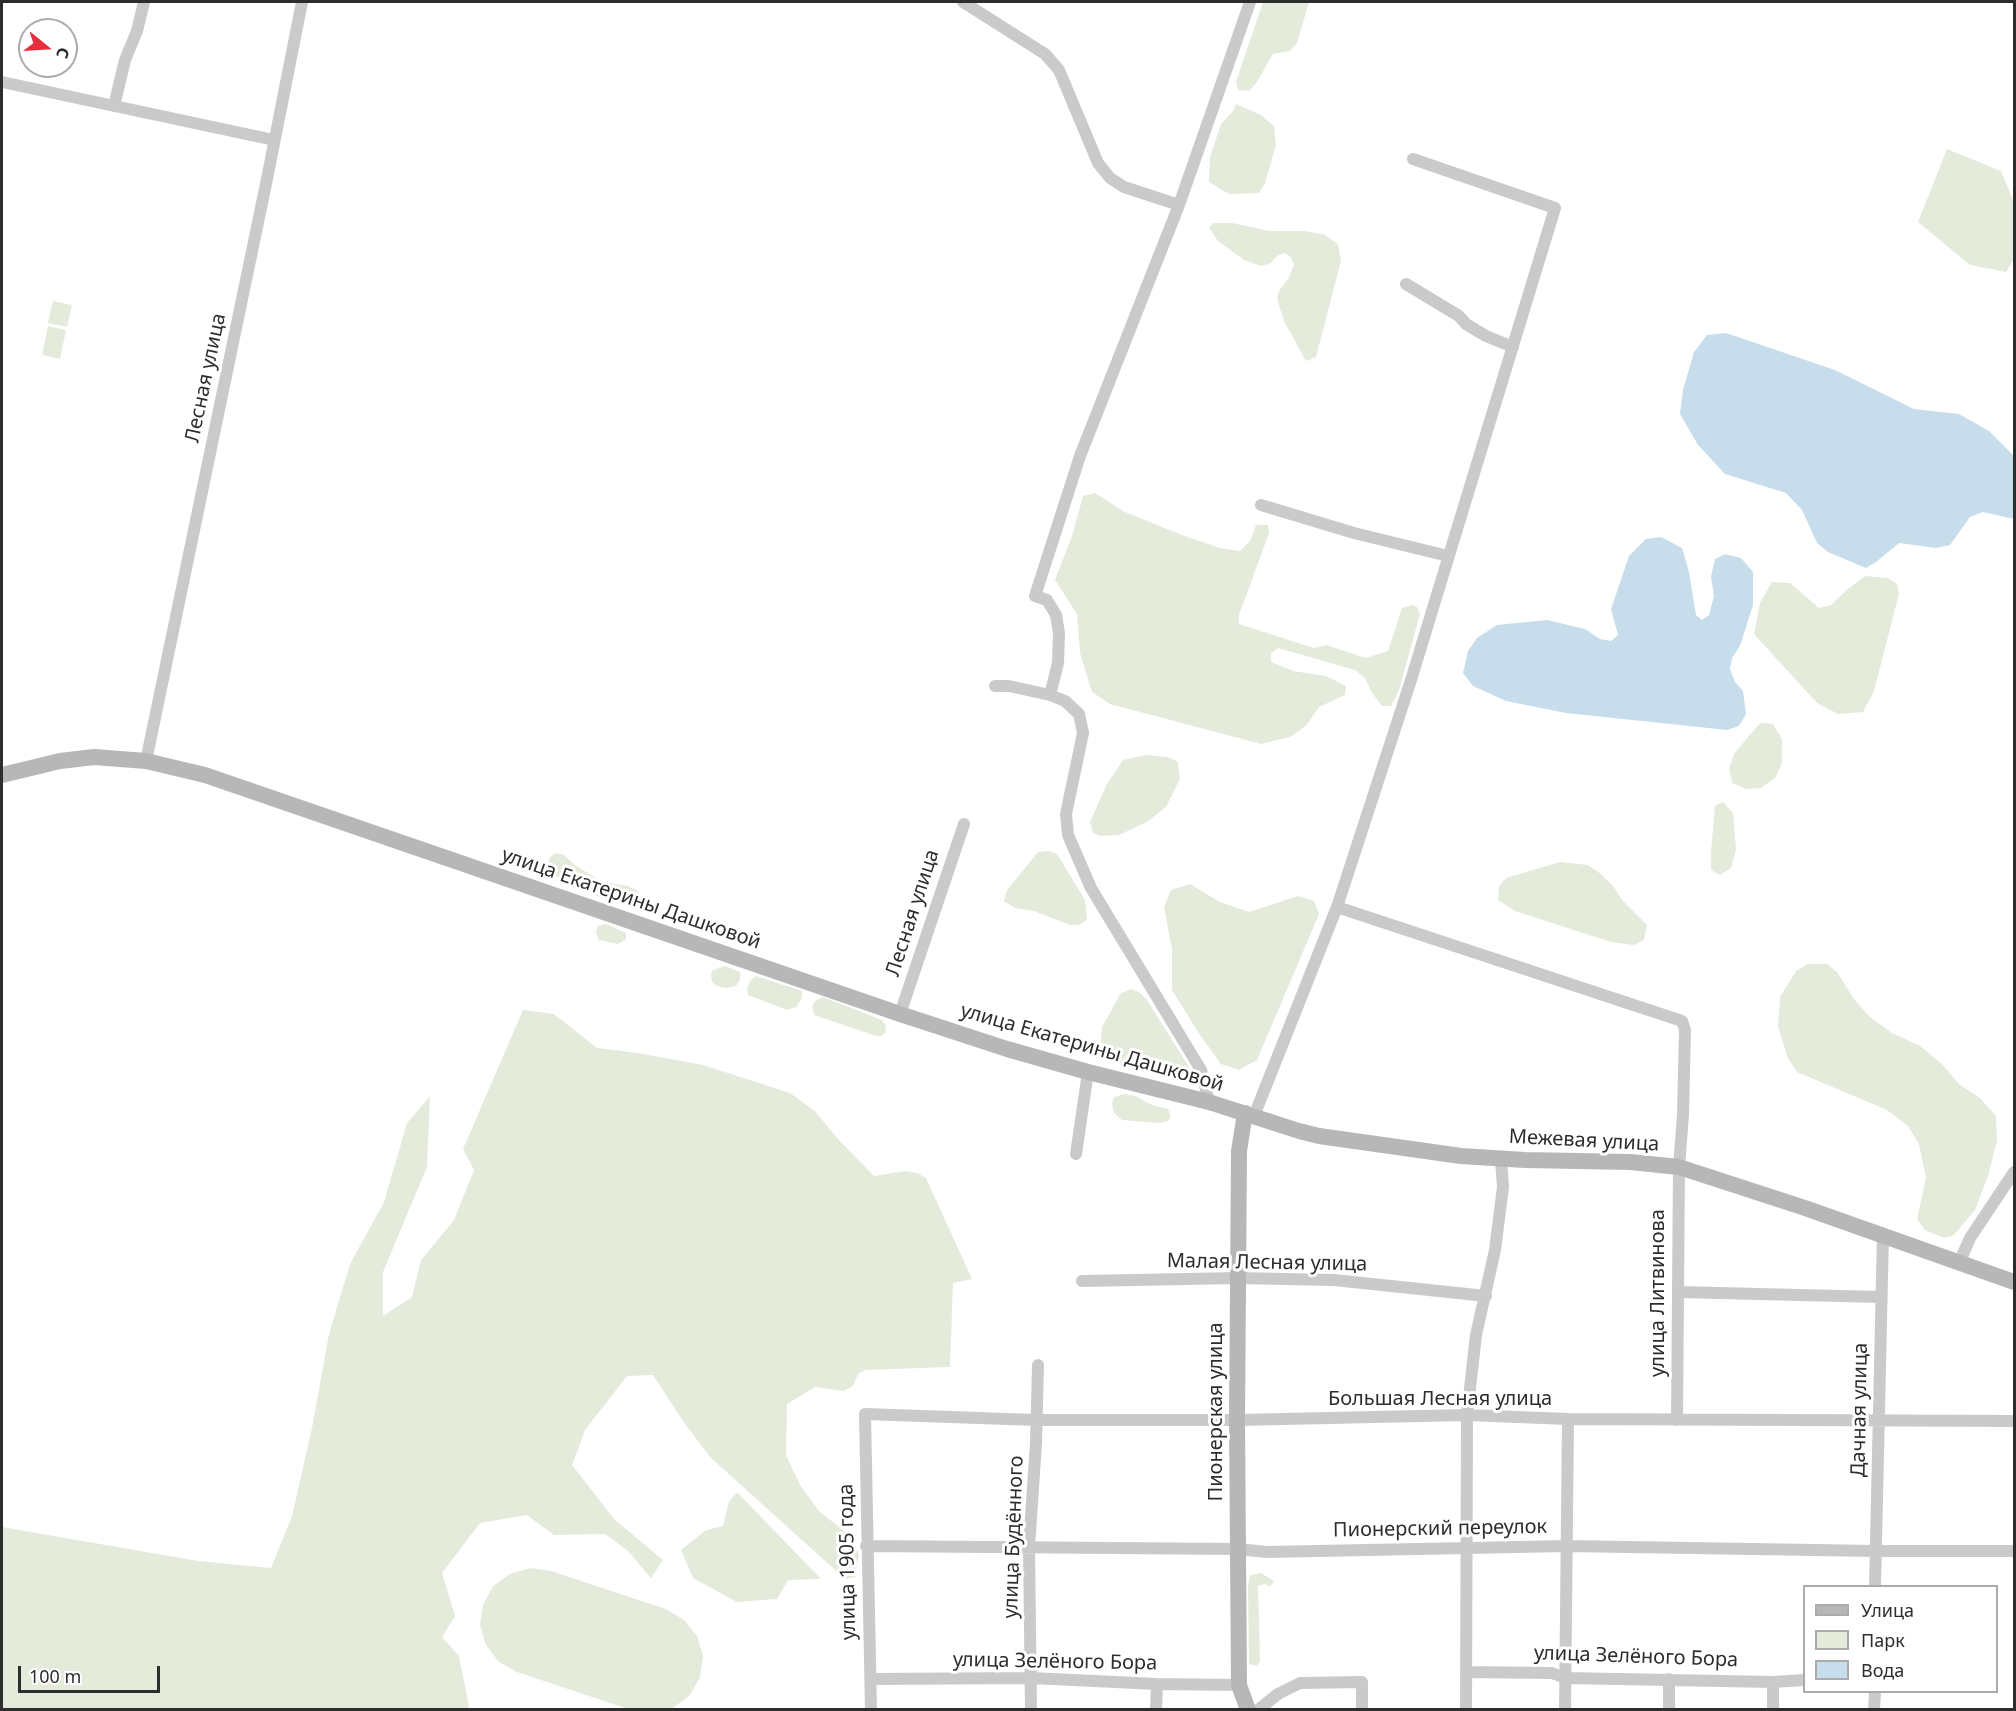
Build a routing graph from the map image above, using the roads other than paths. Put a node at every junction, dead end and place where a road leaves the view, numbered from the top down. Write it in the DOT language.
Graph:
graph roads {
  1 [pos="144,2"];
  2 [pos="302,2"];
  3 [pos="963,2"];
  4 [pos="1250,2"];
  5 [pos="2,82"];
  6 [pos="114,105"];
  7 [pos="274,140"];
  8 [pos="1413,159"];
  9 [pos="1179,205"];
  10 [pos="1406,284"];
  11 [pos="1513,347"];
  12 [pos="1261,505"];
  13 [pos="1448,556"];
  14 [pos="995,686"];
  15 [pos="1050,695"];
  16 [pos="146,761"];
  17 [pos="2,775"];
  18 [pos="964,824"];
  19 [pos="1337,907"];
  20 [pos="900,1014"];
  21 [pos="1088,1072"];
  22 [pos="1209,1102"];
  23 [pos="1249,1114"];
  24 [pos="1076,1154"];
  25 [pos="1502,1159"];
  26 [pos="1678,1167"];
  27 [pos="2014,1172"];
  28 [pos="1883,1234"];
  29 [pos="1959,1263"];
  30 [pos="1237,1278"];
  31 [pos="1082,1281"];
  32 [pos="2014,1282"];
  33 [pos="1678,1292"];
  34 [pos="1486,1296"];
  35 [pos="1881,1297"];
  36 [pos="1038,1365"];
  37 [pos="865,1414"];
  38 [pos="1467,1414"];
  39 [pos="1568,1419"];
  40 [pos="1036,1420"];
  41 [pos="1237,1420"];
  42 [pos="1677,1420"];
  43 [pos="1880,1421"];
  44 [pos="2014,1421"];
  45 [pos="866,1546"];
  46 [pos="1567,1546"];
  47 [pos="1466,1547"];
  48 [pos="1029,1548"];
  49 [pos="1237,1549"];
  50 [pos="1876,1551"];
  51 [pos="2014,1551"];
  52 [pos="1875,1585"];
  53 [pos="1466,1672"];
  54 [pos="1031,1678"];
  55 [pos="1565,1678"];
  56 [pos="1669,1678"];
  57 [pos="871,1679"];
  58 [pos="1803,1680"];
  59 [pos="1773,1682"];
  60 [pos="1157,1684"];
  61 [pos="1239,1685"];
  62 [pos="1875,1693"];
  63 [pos="871,1710"];
  64 [pos="1031,1710"];
  65 [pos="1156,1710"];
  66 [pos="1248,1710"];
  67 [pos="1258,1710"];
  68 [pos="1362,1710"];
  69 [pos="1466,1710"];
  70 [pos="1565,1710"];
  71 [pos="1669,1710"];
  72 [pos="1773,1710"];
  73 [pos="1874,1710"];
  1 -- 6 [label="street"];
  2 -- 7 [label="street, Лесная улица"];
  3 -- 9 [label="street"];
  4 -- 9 [label="street"];
  5 -- 6 [label="street"];
  6 -- 7 [label="street"];
  7 -- 16 [label="street, Лесная улица"];
  8 -- 11 [label="street"];
  9 -- 15 [label="street"];
  10 -- 11 [label="street"];
  11 -- 13 [label="street"];
  12 -- 13 [label="street"];
  13 -- 19 [label="street"];
  14 -- 15 [label="street"];
  15 -- 22 [label="street"];
  16 -- 17 [label="street, улица Екатерины Дашковой"];
  16 -- 20 [label="street, улица Екатерины Дашковой"];
  18 -- 20 [label="street, Лесная улица"];
  19 -- 23 [label="street"];
  19 -- 26 [label="street, улица Литвинова"];
  20 -- 21 [label="street, улица Екатерины Дашковой"];
  21 -- 22 [label="street, улица Екатерины Дашковой"];
  21 -- 24 [label="street"];
  22 -- 23 [label="street, улица Екатерины Дашковой"];
  23 -- 25 [label="street, Межевая улица"];
  23 -- 30 [label="street, Пионерская улица"];
  25 -- 26 [label="street, Межевая улица"];
  25 -- 34 [label="street"];
  26 -- 28 [label="street, Межевая улица"];
  26 -- 33 [label="street, улица Литвинова"];
  27 -- 29 [label="street"];
  28 -- 29 [label="street, Межевая улица"];
  28 -- 35 [label="street, Дачная улица"];
  29 -- 32 [label="street, Межевая улица"];
  30 -- 31 [label="street, Малая Лесная улица"];
  30 -- 34 [label="street, Малая Лесная улица"];
  30 -- 41 [label="street, Пионерская улица"];
  33 -- 35 [label="street"];
  33 -- 42 [label="street, улица Литвинова"];
  34 -- 38 [label="street"];
  35 -- 43 [label="street, Дачная улица"];
  36 -- 40 [label="street, улица Будённого"];
  37 -- 40 [label="street, Большая Лесная улица"];
  37 -- 45 [label="street, улица 1905 года"];
  38 -- 39 [label="street, Большая Лесная улица"];
  38 -- 41 [label="street, Большая Лесная улица"];
  38 -- 47 [label="street"];
  39 -- 42 [label="street, Большая Лесная улица"];
  39 -- 46 [label="street"];
  40 -- 41 [label="street, Большая Лесная улица"];
  40 -- 48 [label="street, улица Будённого"];
  41 -- 49 [label="street, Пионерская улица"];
  42 -- 43 [label="street, Большая Лесная улица"];
  43 -- 44 [label="street, Большая Лесная улица"];
  43 -- 50 [label="street, Дачная улица"];
  45 -- 48 [label="street, Пионерский переулок"];
  45 -- 57 [label="street, улица 1905 года"];
  46 -- 47 [label="street, Пионерский переулок"];
  46 -- 50 [label="street, Пионерский переулок"];
  46 -- 55 [label="street"];
  47 -- 49 [label="street, Пионерский переулок"];
  47 -- 53 [label="street"];
  48 -- 49 [label="street, Пионерский переулок"];
  48 -- 54 [label="street, улица Будённого"];
  49 -- 61 [label="street, Пионерская улица"];
  50 -- 51 [label="street, Пионерский переулок"];
  50 -- 52 [label="street, Дачная улица"];
  53 -- 55 [label="street, улица Зелёного Бора"];
  53 -- 69 [label="street"];
  54 -- 57 [label="street, улица Зелёного Бора"];
  54 -- 60 [label="street, улица Зелёного Бора"];
  54 -- 64 [label="street, улица Будённого"];
  55 -- 56 [label="street, улица Зелёного Бора"];
  55 -- 70 [label="street"];
  56 -- 59 [label="street, улица Зелёного Бора"];
  56 -- 71 [label="street"];
  57 -- 63 [label="street, улица 1905 года"];
  58 -- 59 [label="street, улица Зелёного Бора"];
  59 -- 72 [label="street"];
  60 -- 61 [label="street, улица Зелёного Бора"];
  60 -- 65 [label="street"];
  61 -- 66 [label="street, Пионерская улица"];
  62 -- 73 [label="street"];
  67 -- 68 [label="street"];
}
